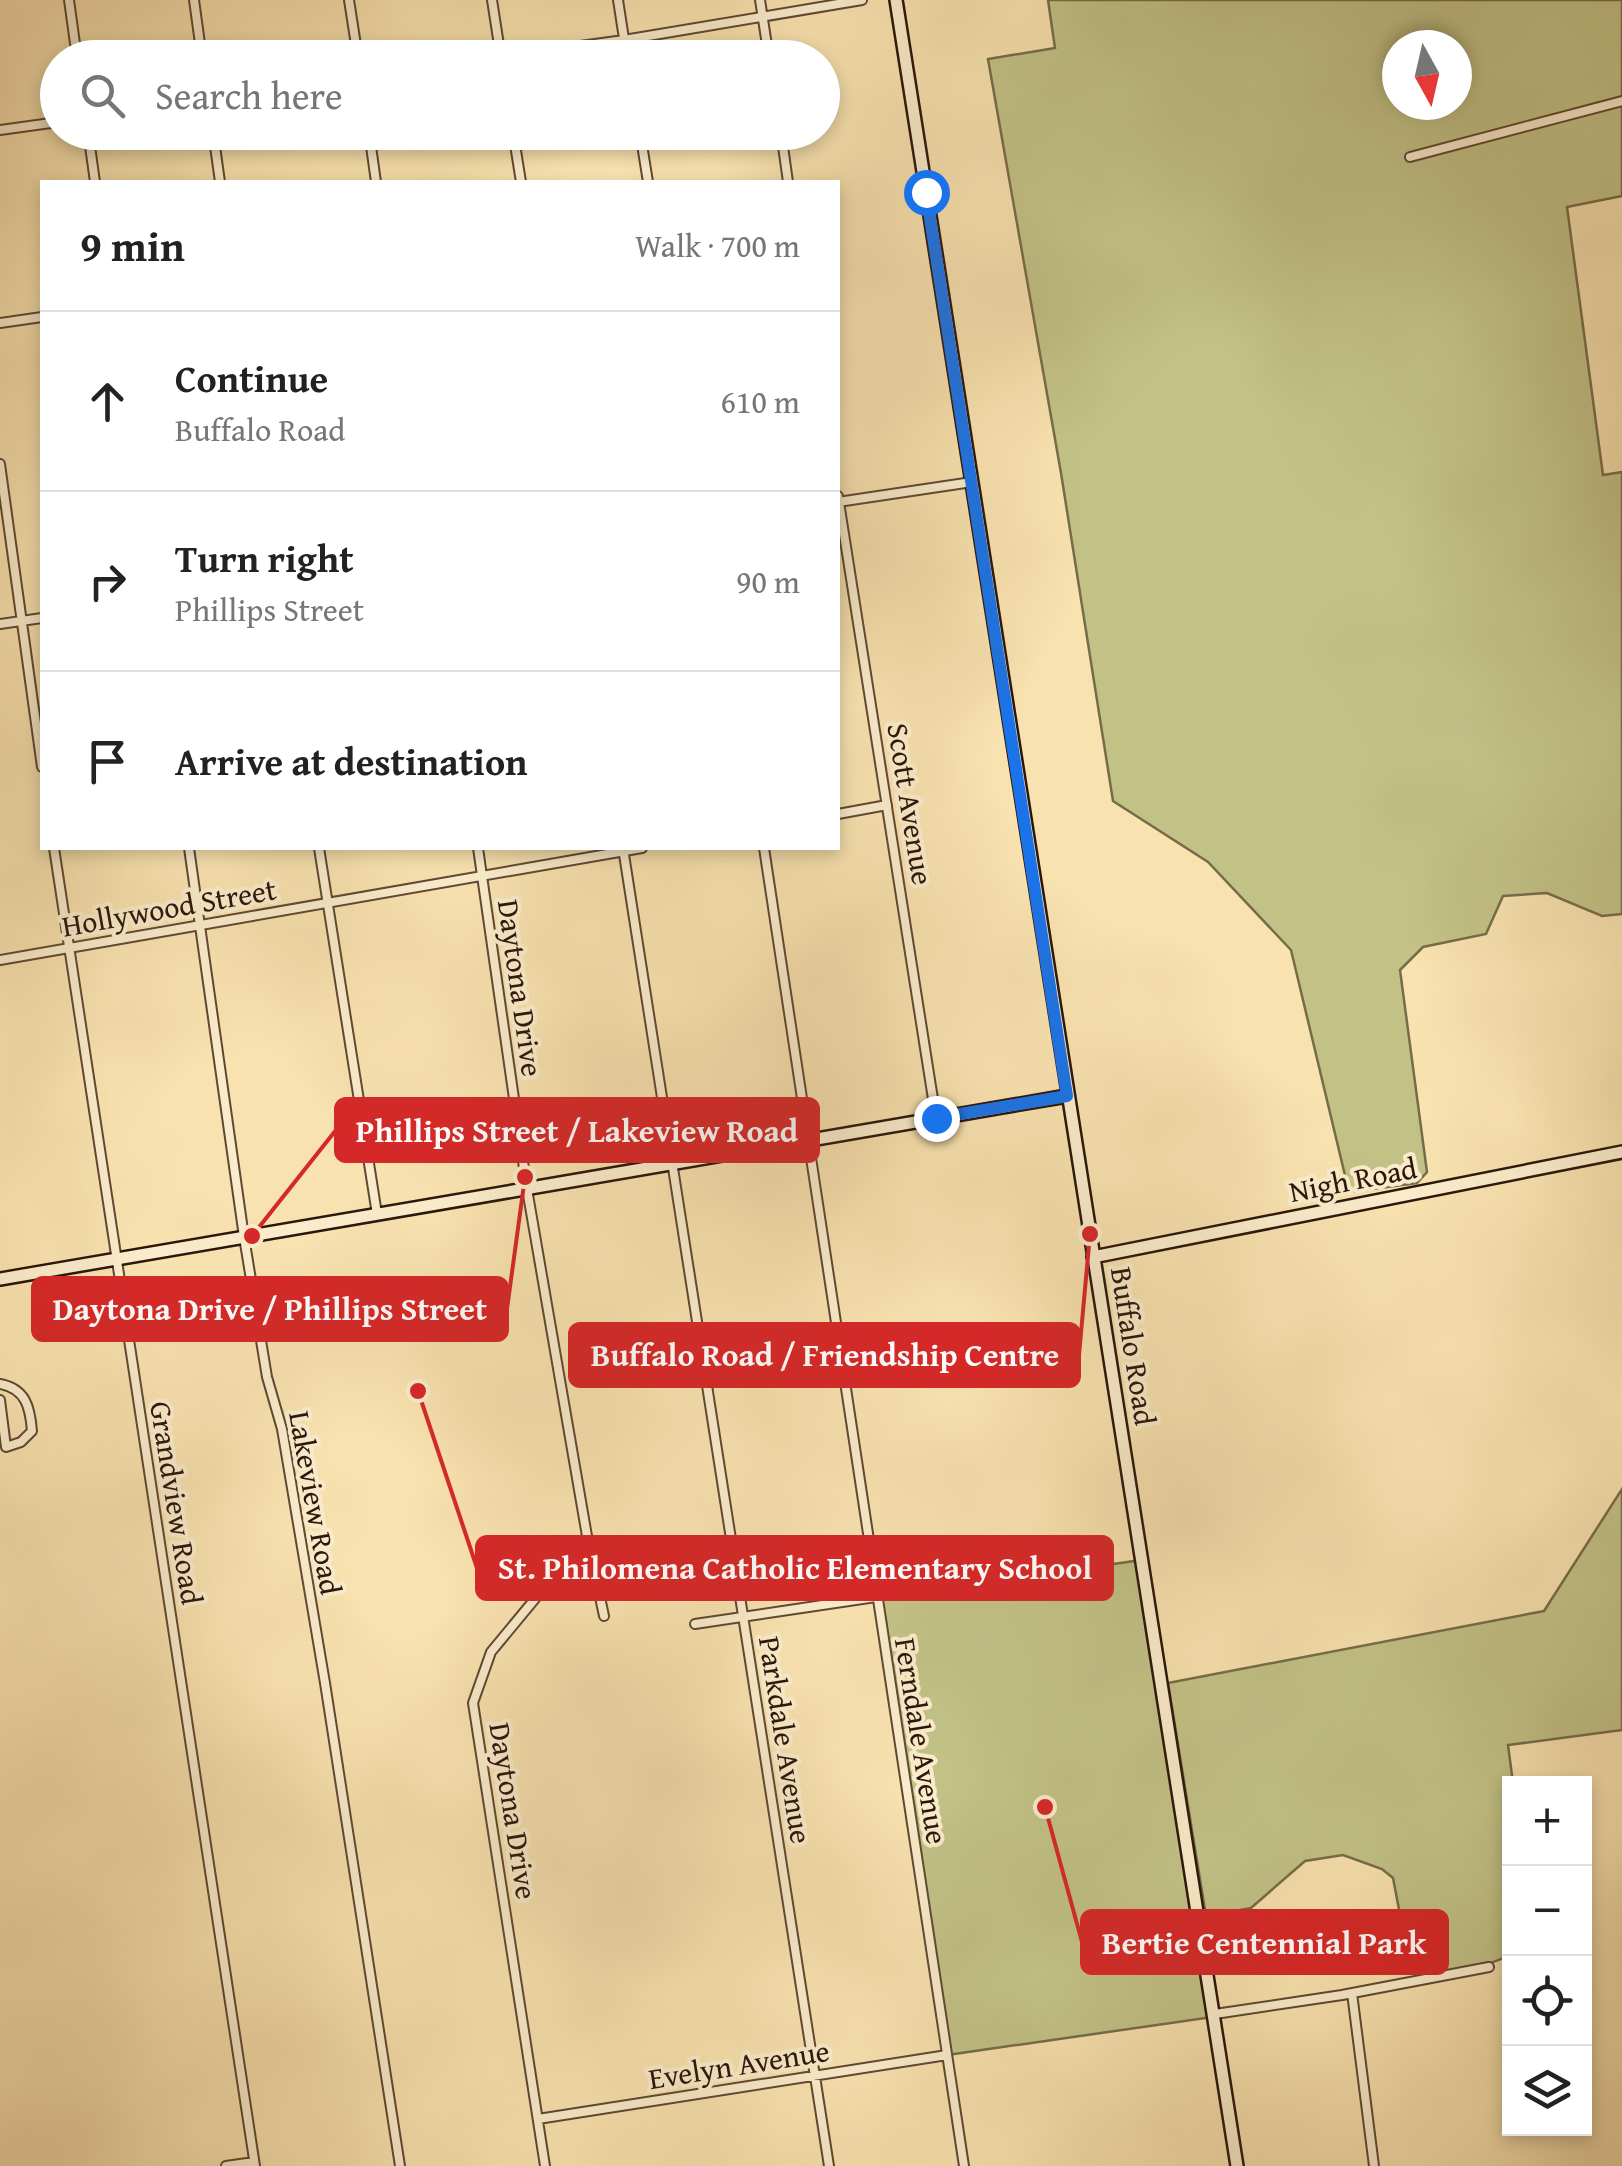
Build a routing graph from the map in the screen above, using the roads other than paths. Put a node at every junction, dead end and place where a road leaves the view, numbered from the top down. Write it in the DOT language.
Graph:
graph roads {
  1 [pos="69,0"];
  2 [pos="194,0"];
  3 [pos="349,0"];
  4 [pos="492,0"];
  5 [pos="618,0"];
  6 [pos="760,0"];
  7 [pos="862,0"];
  8 [pos="896,0"];
  9 [pos="762,15"];
  10 [pos="75,40"];
  11 [pos="200,40"];
  12 [pos="355,40"];
  13 [pos="496,40"];
  14 [pos="624,40"];
  15 [pos="766,40"];
  16 [pos="1622,101"];
  17 [pos="40,124"];
  18 [pos="0,130"];
  19 [pos="90,150"];
  20 [pos="216,150"];
  21 [pos="372,150"];
  22 [pos="516,150"];
  23 [pos="643,150"];
  24 [pos="784,150"];
  25 [pos="1410,157"];
  26 [pos="94,180"];
  27 [pos="220,180"];
  28 [pos="376,180"];
  29 [pos="521,180"];
  30 [pos="648,180"];
  31 [pos="788,180"];
  32 [pos="40,317"];
  33 [pos="0,323"];
  34 [pos="0,464"];
  35 [pos="972,482"];
  36 [pos="840,500"];
  37 [pos="840,512"];
  38 [pos="40,618"];
  39 [pos="22,621"];
  40 [pos="0,624"];
  41 [pos="40,752"];
  42 [pos="887,805"];
  43 [pos="840,814"];
  44 [pos="54,850"];
  45 [pos="189,850"];
  46 [pos="319,850"];
  47 [pos="478,850"];
  48 [pos="618,850"];
  49 [pos="623,850"];
  50 [pos="764,850"];
  51 [pos="482,876"];
  52 [pos="327,903"];
  53 [pos="200,924"];
  54 [pos="68,948"];
  55 [pos="0,960"];
  56 [pos="1067,1096"];
  57 [pos="936,1118"];
  58 [pos="808,1141"];
  59 [pos="1622,1152"];
  60 [pos="674,1163"];
  61 [pos="527,1188"];
  62 [pos="377,1214"];
  63 [pos="244,1237"];
  64 [pos="1093,1257"];
  65 [pos="116,1259"];
  66 [pos="0,1279"];
  67 [pos="0,1384"];
  68 [pos="0,1400"];
  69 [pos="588,1536"];
  70 [pos="876,1597"];
  71 [pos="604,1616"];
  72 [pos="743,1618"];
  73 [pos="695,1624"];
  74 [pos="1489,1966"];
  75 [pos="1352,1993"];
  76 [pos="1215,2014"];
  77 [pos="947,2055"];
  78 [pos="814,2077"];
  79 [pos="538,2120"];
  80 [pos="254,2164"];
  81 [pos="226,2166"];
  82 [pos="400,2166"];
  83 [pos="545,2166"];
  84 [pos="828,2166"];
  85 [pos="964,2166"];
  86 [pos="1237,2166"];
  87 [pos="1374,2166"];
  1 -- 10 [label="street"];
  2 -- 11 [label="street"];
  3 -- 12 [label="street"];
  4 -- 13 [label="street"];
  5 -- 14 [label="street"];
  6 -- 9 [label="street"];
  7 -- 9 [label="street"];
  8 -- 35 [label="street, Buffalo Road"];
  9 -- 14 [label="street"];
  9 -- 15 [label="street"];
  16 -- 25 [label="street"];
  17 -- 18 [label="street"];
  19 -- 26 [label="street"];
  20 -- 27 [label="street"];
  21 -- 28 [label="street"];
  22 -- 29 [label="street"];
  23 -- 30 [label="street"];
  24 -- 31 [label="street"];
  32 -- 33 [label="street"];
  34 -- 39 [label="street"];
  35 -- 36 [label="street"];
  35 -- 56 [label="street, Buffalo Road"];
  37 -- 42 [label="street, Scott Avenue"];
  38 -- 39 [label="street"];
  39 -- 40 [label="street"];
  39 -- 41 [label="street"];
  42 -- 43 [label="street"];
  42 -- 57 [label="street, Scott Avenue"];
  44 -- 54 [label="street, Grandview Road"];
  45 -- 53 [label="street, Lakeview Road"];
  46 -- 52 [label="street"];
  47 -- 51 [label="street, Daytona Drive"];
  48 -- 51 [label="street, Hollywood Street"];
  49 -- 60 [label="street, Parkdale Avenue"];
  50 -- 58 [label="street, Ferndale Avenue"];
  51 -- 52 [label="street, Hollywood Street"];
  51 -- 61 [label="street, Daytona Drive"];
  52 -- 53 [label="street, Hollywood Street"];
  52 -- 62 [label="street"];
  53 -- 54 [label="street, Hollywood Street"];
  53 -- 63 [label="street, Lakeview Road"];
  54 -- 55 [label="street, Hollywood Street"];
  54 -- 65 [label="street, Grandview Road"];
  56 -- 57 [label="street"];
  56 -- 64 [label="street, Buffalo Road"];
  57 -- 58 [label="street"];
  58 -- 60 [label="street"];
  58 -- 70 [label="street, Ferndale Avenue"];
  59 -- 64 [label="street, Nigh Road"];
  60 -- 61 [label="street"];
  60 -- 72 [label="street, Parkdale Avenue"];
  61 -- 62 [label="street"];
  61 -- 69 [label="street, Daytona Drive"];
  62 -- 63 [label="street"];
  63 -- 65 [label="street"];
  63 -- 82 [label="street, Lakeview Road"];
  64 -- 76 [label="street, Buffalo Road"];
  65 -- 66 [label="street"];
  65 -- 80 [label="street, Grandview Road"];
  67 -- 68 [label="street"];
  69 -- 71 [label="street"];
  69 -- 79 [label="street, Daytona Drive"];
  70 -- 72 [label="street"];
  70 -- 77 [label="street, Ferndale Avenue"];
  72 -- 73 [label="street"];
  72 -- 78 [label="street, Parkdale Avenue"];
  74 -- 75 [label="street"];
  75 -- 76 [label="street"];
  75 -- 87 [label="street"];
  76 -- 86 [label="street, Buffalo Road"];
  77 -- 78 [label="street, Evelyn Avenue"];
  77 -- 85 [label="street, Ferndale Avenue"];
  78 -- 79 [label="street, Evelyn Avenue"];
  78 -- 84 [label="street, Parkdale Avenue"];
  79 -- 83 [label="street, Daytona Drive"];
  80 -- 81 [label="street"];
}
